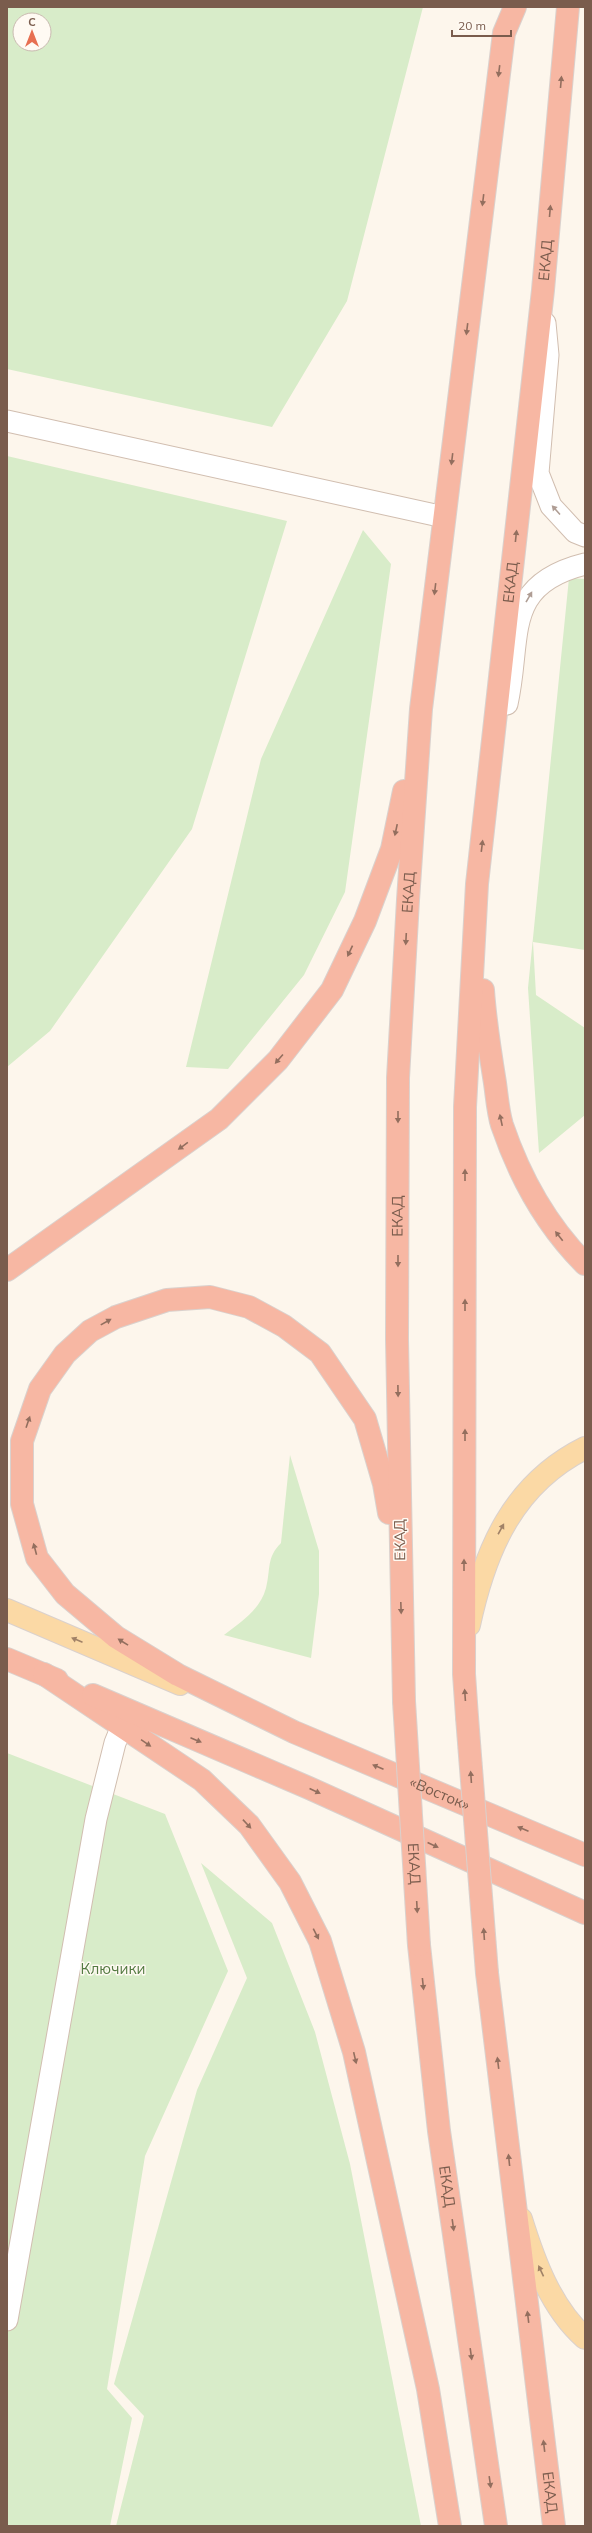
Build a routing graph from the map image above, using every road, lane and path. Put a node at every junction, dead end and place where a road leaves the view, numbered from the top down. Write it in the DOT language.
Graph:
graph roads {
  1 [pos="515,7"];
  2 [pos="568,7"];
  3 [pos="543,290"];
  4 [pos="7,422"];
  5 [pos="444,517"];
  6 [pos="585,536"];
  7 [pos="585,564"];
  8 [pos="421,709"];
  9 [pos="491,770"];
  10 [pos="477,884"];
  11 [pos="585,1264"];
  12 [pos="7,1270"];
  13 [pos="585,1448"];
  14 [pos="400,1569"];
  15 [pos="7,1610"];
  16 [pos="7,1659"];
  17 [pos="464,1674"];
  18 [pos="125,1718"];
  19 [pos="294,1732"];
  20 [pos="544,1837"];
  21 [pos="585,1852"];
  22 [pos="585,1855"];
  23 [pos="585,1914"];
  24 [pos="512,2188"];
  25 [pos="7,2320"];
  26 [pos="585,2338"];
  27 [pos="450,2526"];
  28 [pos="496,2526"];
  29 [pos="554,2526"];
  1 -- 5 [label="highway, one-way"];
  3 -- 2 [label="highway, ЕКАД, one-way"];
  6 -- 3 [label="street, one-way"];
  9 -- 3 [label="highway, ЕКАД, one-way"];
  4 -- 5 [label="street"];
  5 -- 8 [label="highway, ЕКАД, one-way"];
  9 -- 7 [label="street, one-way"];
  8 -- 12 [label="highway, one-way"];
  8 -- 14 [label="highway, ЕКАД, one-way"];
  10 -- 9 [label="highway, ЕКАД, one-way"];
  11 -- 10 [label="highway, one-way"];
  17 -- 10 [label="highway, ЕКАД, one-way"];
  17 -- 13 [label="main road, one-way"];
  19 -- 14 [label="highway, «Восток», one-way"];
  14 -- 28 [label="highway, ЕКАД, one-way, bridge"];
  19 -- 15 [label="main road, one-way"];
  16 -- 18 [label="highway"];
  24 -- 17 [label="highway, ЕКАД, one-way, bridge"];
  18 -- 23 [label="highway, one-way"];
  18 -- 25 [label="street"];
  18 -- 27 [label="highway, one-way"];
  20 -- 19 [label="highway, «Восток», one-way"];
  20 -- 21 [label="main road"];
  20 -- 22 [label="highway, «Восток»"];
  26 -- 24 [label="main road, one-way"];
  29 -- 24 [label="highway, ЕКАД, one-way"];
}
